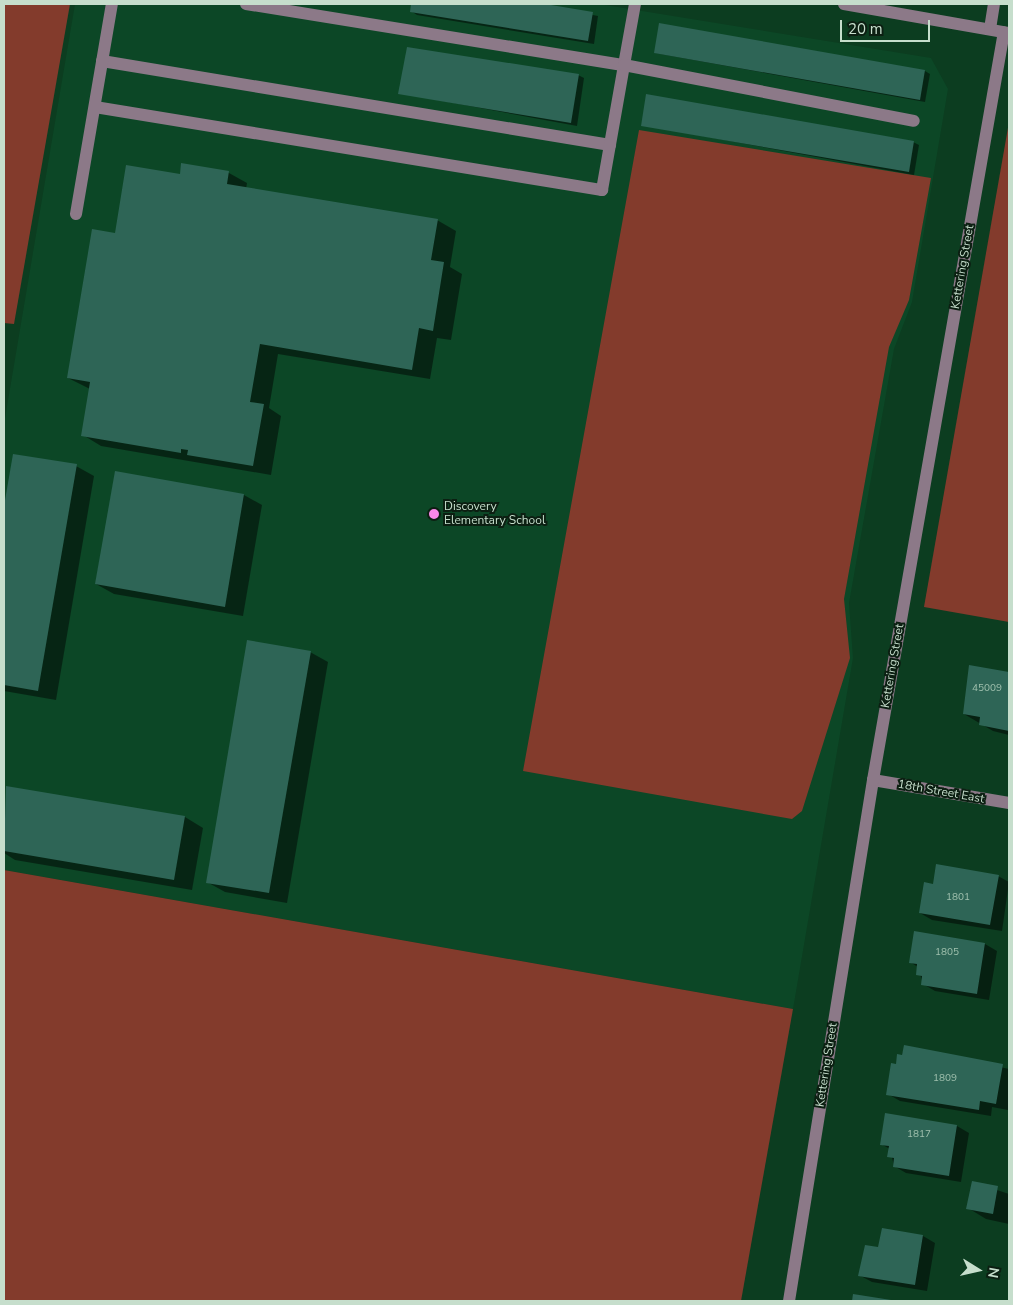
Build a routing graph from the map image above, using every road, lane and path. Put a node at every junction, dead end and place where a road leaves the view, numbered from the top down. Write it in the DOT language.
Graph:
graph roads {
  1 [pos="112,4"];
  2 [pos="246,4"];
  3 [pos="634,4"];
  4 [pos="844,4"];
  5 [pos="994,4"];
  6 [pos="990,29"];
  7 [pos="1006,32"];
  8 [pos="102,61"];
  9 [pos="624,65"];
  10 [pos="95,107"];
  11 [pos="914,121"];
  12 [pos="610,145"];
  13 [pos="76,214"];
  14 [pos="873,780"];
  15 [pos="1009,803"];
  16 [pos="789,1301"];
  1 -- 8 [label="street"];
  2 -- 9 [label="street"];
  3 -- 9 [label="street"];
  4 -- 6 [label="street"];
  5 -- 6 [label="street"];
  6 -- 7 [label="street"];
  7 -- 14 [label="street, Kettering Street"];
  8 -- 10 [label="street"];
  8 -- 12 [label="street"];
  9 -- 11 [label="street"];
  9 -- 12 [label="street"];
  10 -- 12 [label="street"];
  10 -- 13 [label="street"];
  14 -- 15 [label="street, 18th Street East"];
  14 -- 16 [label="street, Kettering Street"];
}
